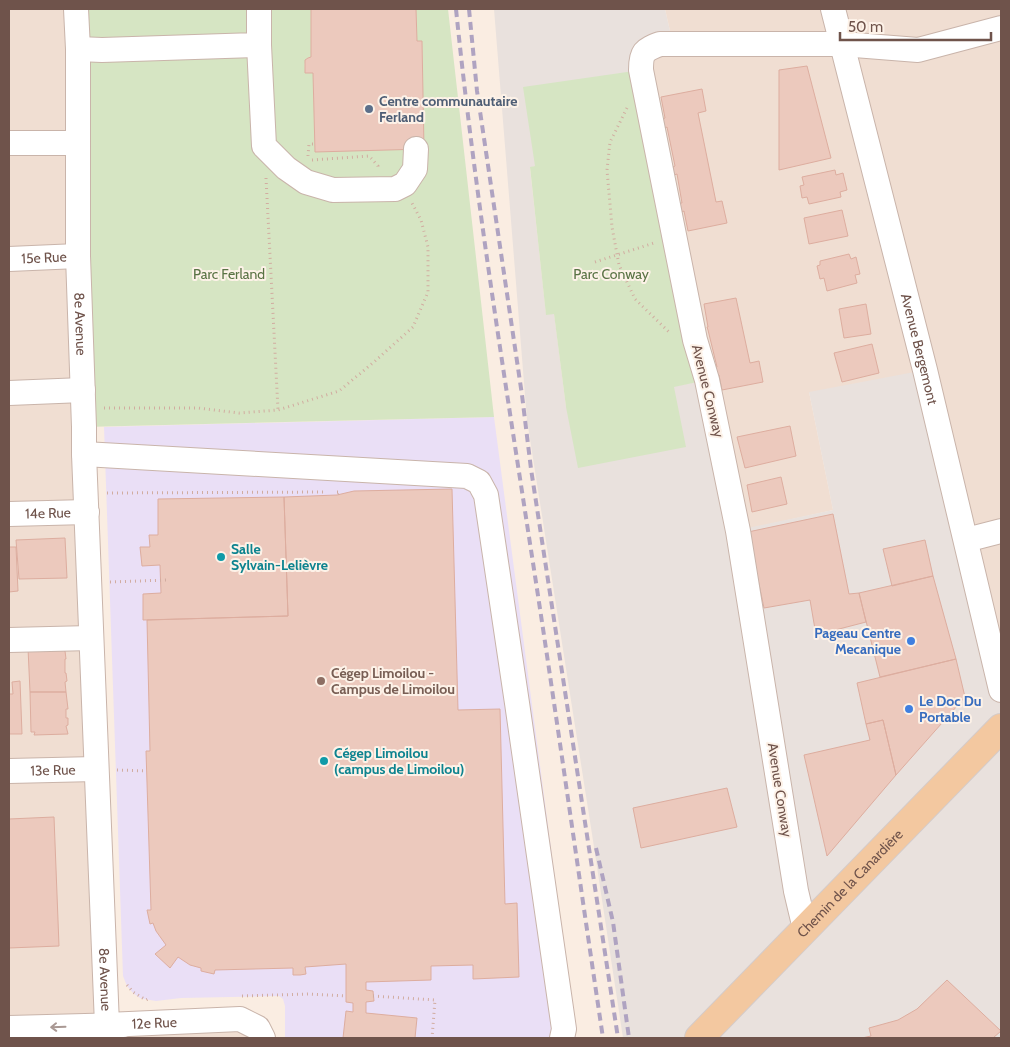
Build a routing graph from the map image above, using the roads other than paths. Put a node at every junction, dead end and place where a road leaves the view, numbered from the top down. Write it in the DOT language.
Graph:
graph roads {
  1 [pos="76,9"];
  2 [pos="259,9"];
  3 [pos="833,9"];
  4 [pos="1000,34"];
  5 [pos="842,44"];
  6 [pos="259,45"];
  7 [pos="78,49"];
  8 [pos="9,143"];
  9 [pos="78,143"];
  10 [pos="416,149"];
  11 [pos="78,256"];
  12 [pos="9,259"];
  13 [pos="9,393"];
  14 [pos="83,399"];
  15 [pos="84,454"];
  16 [pos="87,502"];
  17 [pos="9,514"];
  18 [pos="1001,532"];
  19 [pos="966,540"];
  20 [pos="91,638"];
  21 [pos="9,640"];
  22 [pos="1001,690"];
  23 [pos="1001,728"];
  24 [pos="96,769"];
  25 [pos="9,771"];
  26 [pos="805,929"];
  27 [pos="107,1026"];
  28 [pos="9,1028"];
  29 [pos="162,1030"];
  30 [pos="263,1038"];
  31 [pos="562,1038"];
  32 [pos="700,1038"];
  1 -- 7 [label="street, 8e Avenue"];
  2 -- 6 [label="street"];
  3 -- 5 [label="street, Avenue Bergemont"];
  4 -- 5 [label="street"];
  5 -- 19 [label="street, Avenue Bergemont"];
  5 -- 26 [label="street, Avenue Conway"];
  6 -- 7 [label="street"];
  6 -- 10 [label="street"];
  7 -- 9 [label="street, 8e Avenue"];
  8 -- 9 [label="street"];
  9 -- 11 [label="street, 8e Avenue"];
  11 -- 12 [label="street, 15e Rue"];
  11 -- 14 [label="street, 8e Avenue"];
  13 -- 14 [label="street"];
  14 -- 15 [label="street, 8e Avenue"];
  15 -- 16 [label="street, 8e Avenue"];
  15 -- 31 [label="street"];
  16 -- 17 [label="street, 14e Rue"];
  16 -- 20 [label="street, 8e Avenue"];
  18 -- 19 [label="street"];
  19 -- 22 [label="street, Avenue Bergemont"];
  20 -- 21 [label="street"];
  20 -- 24 [label="street, 8e Avenue"];
  23 -- 26 [label="main road, Chemin de la Canardière"];
  24 -- 25 [label="street, 13e Rue"];
  24 -- 27 [label="street, 8e Avenue"];
  26 -- 32 [label="main road, Chemin de la Canardière"];
  27 -- 28 [label="street, one-way"];
  27 -- 29 [label="street, 8e Avenue"];
  29 -- 30 [label="street, 8e Avenue"];
}
